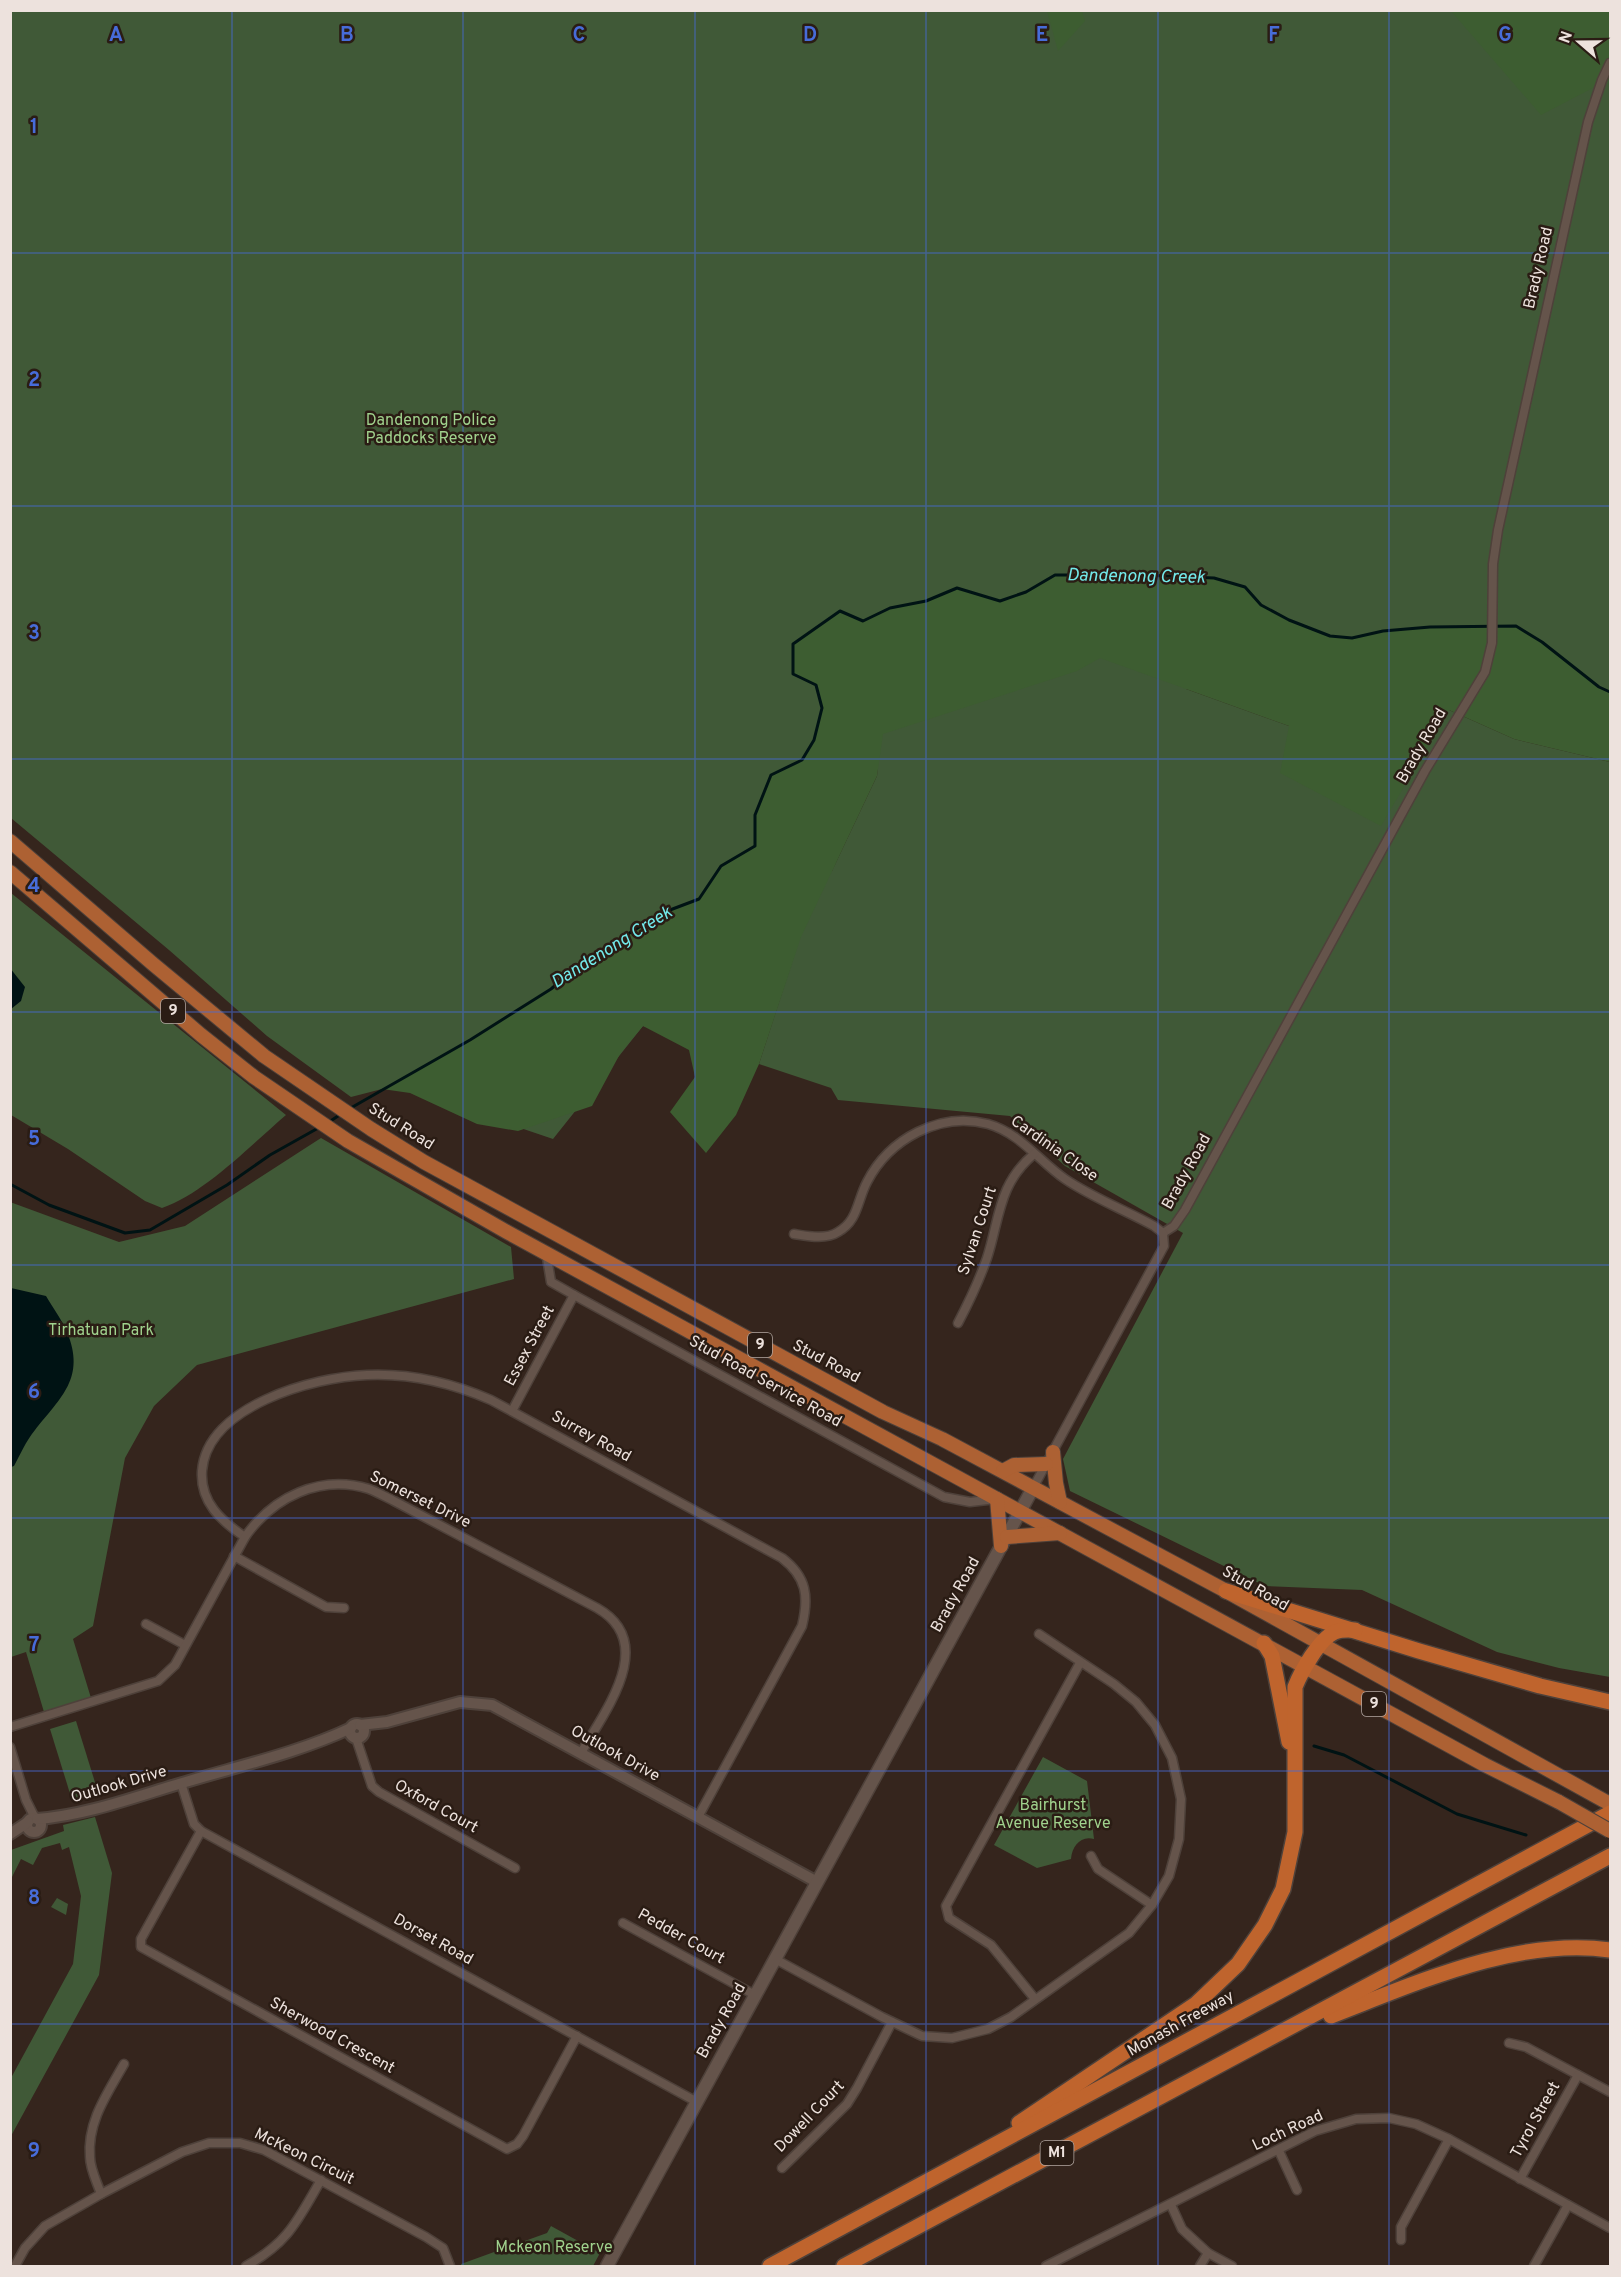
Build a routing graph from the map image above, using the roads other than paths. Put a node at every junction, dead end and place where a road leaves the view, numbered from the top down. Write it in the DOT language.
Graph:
graph roads {
  1 [pos="1611,63"];
  2 [pos="10,841"];
  3 [pos="10,872"];
  4 [pos="1034,1154"];
  5 [pos="1163,1233"];
  6 [pos="794,1234"];
  7 [pos="546,1252"];
  8 [pos="574,1295"];
  9 [pos="958,1323"];
  10 [pos="512,1411"];
  11 [pos="1053,1452"];
  12 [pos="1046,1464"];
  13 [pos="1003,1471"];
  14 [pos="1034,1488"];
  15 [pos="997,1499"];
  16 [pos="1060,1502"];
  17 [pos="1020,1512"];
  18 [pos="1060,1533"];
  19 [pos="244,1537"];
  20 [pos="1004,1542"];
  21 [pos="234,1556"];
  22 [pos="1226,1591"];
  23 [pos="344,1608"];
  24 [pos="146,1624"];
  25 [pos="1355,1630"];
  26 [pos="1039,1634"];
  27 [pos="1264,1643"];
  28 [pos="1321,1645"];
  29 [pos="185,1646"];
  30 [pos="1080,1663"];
  31 [pos="1306,1666"];
  32 [pos="1611,1702"];
  33 [pos="10,1727"];
  34 [pos="358,1733"];
  35 [pos="10,1747"];
  36 [pos="1296,1752"];
  37 [pos="581,1753"];
  38 [pos="181,1783"];
  39 [pos="1611,1804"];
  40 [pos="1611,1813"];
  41 [pos="698,1817"];
  42 [pos="33,1823"];
  43 [pos="201,1831"];
  44 [pos="1611,1831"];
  45 [pos="10,1835"];
  46 [pos="1091,1856"];
  47 [pos="1611,1856"];
  48 [pos="515,1868"];
  49 [pos="817,1882"];
  50 [pos="1152,1905"];
  51 [pos="623,1923"];
  52 [pos="1611,1950"];
  53 [pos="775,1959"];
  54 [pos="755,1995"];
  55 [pos="1035,1999"];
  56 [pos="892,2022"];
  57 [pos="577,2036"];
  58 [pos="1270,2040"];
  59 [pos="1509,2043"];
  60 [pos="124,2064"];
  61 [pos="1578,2075"];
  62 [pos="1611,2092"];
  63 [pos="697,2102"];
  64 [pos="1449,2139"];
  65 [pos="1279,2151"];
  66 [pos="782,2168"];
  67 [pos="941,2175"];
  68 [pos="1520,2179"];
  69 [pos="321,2180"];
  70 [pos="1297,2190"];
  71 [pos="101,2194"];
  72 [pos="1171,2205"];
  73 [pos="1568,2205"];
  74 [pos="1611,2228"];
  75 [pos="1401,2240"];
  76 [pos="1208,2253"];
  77 [pos="15,2266"];
  78 [pos="246,2266"];
  79 [pos="450,2266"];
  80 [pos="608,2266"];
  81 [pos="770,2266"];
  82 [pos="844,2266"];
  83 [pos="1046,2266"];
  84 [pos="1200,2266"];
  85 [pos="1232,2266"];
  86 [pos="1534,2266"];
  1 -- 5 [label="street, Brady Road"];
  2 -- 13 [label="highway, Stud Road / 9"];
  3 -- 7 [label="highway, 9"];
  4 -- 5 [label="street, Cardinia Close"];
  4 -- 6 [label="street, Cardinia Close"];
  4 -- 9 [label="street, Sylvan Court"];
  5 -- 11 [label="street, Brady Road"];
  7 -- 8 [label="street, Stud Road Service Road"];
  7 -- 15 [label="highway, 9"];
  8 -- 10 [label="street, Essex Street"];
  8 -- 15 [label="street, Stud Road Service Road"];
  10 -- 19 [label="street, Surrey Road"];
  10 -- 41 [label="street, Surrey Road"];
  11 -- 12 [label="street, Brady Road"];
  11 -- 16 [label="highway"];
  12 -- 13 [label="highway"];
  12 -- 14 [label="street, Brady Road"];
  13 -- 14 [label="highway, Stud Road / 9"];
  14 -- 16 [label="highway, Stud Road / 9"];
  14 -- 17 [label="main road, Brady Road"];
  15 -- 17 [label="highway, 9"];
  15 -- 20 [label="highway"];
  16 -- 22 [label="highway, Stud Road / 9"];
  17 -- 18 [label="highway, 9"];
  17 -- 20 [label="main road, Brady Road"];
  18 -- 20 [label="highway"];
  18 -- 27 [label="highway, 9"];
  19 -- 21 [label="street, Somerset Drive"];
  19 -- 37 [label="street, Somerset Drive"];
  20 -- 49 [label="main road, Brady Road"];
  21 -- 23 [label="street"];
  21 -- 29 [label="street, Somerset Drive"];
  22 -- 25 [label="highway"];
  22 -- 28 [label="highway, Stud Road / 9"];
  24 -- 29 [label="street"];
  25 -- 28 [label="highway"];
  25 -- 32 [label="highway"];
  26 -- 30 [label="street"];
  27 -- 31 [label="highway, 9"];
  27 -- 36 [label="highway"];
  28 -- 31 [label="highway"];
  28 -- 39 [label="highway, Stud Road / 9"];
  29 -- 33 [label="street, Somerset Drive"];
  30 -- 50 [label="street"];
  30 -- 55 [label="street"];
  31 -- 36 [label="highway"];
  31 -- 44 [label="highway, 9, bridge"];
  34 -- 37 [label="street, Outlook Drive"];
  34 -- 38 [label="street, Outlook Drive"];
  34 -- 48 [label="street, Oxford Court"];
  35 -- 42 [label="street"];
  36 -- 67 [label="highway"];
  37 -- 41 [label="street, Outlook Drive"];
  38 -- 42 [label="street, Outlook Drive"];
  38 -- 43 [label="street"];
  40 -- 67 [label="highway, Monash Freeway / M1"];
  41 -- 49 [label="street, Outlook Drive"];
  42 -- 45 [label="street, Outlook Drive"];
  43 -- 57 [label="street, Dorset Road"];
  43 -- 57 [label="street, Sherwood Crescent"];
  46 -- 50 [label="street"];
  47 -- 58 [label="highway, M1"];
  49 -- 53 [label="main road, Brady Road"];
  50 -- 55 [label="street"];
  51 -- 54 [label="street, Pedder Court"];
  52 -- 58 [label="highway"];
  53 -- 54 [label="main road, Brady Road"];
  53 -- 56 [label="street"];
  54 -- 63 [label="main road, Brady Road"];
  55 -- 56 [label="street"];
  56 -- 66 [label="street, Dowell Court"];
  57 -- 63 [label="street, Dorset Road"];
  58 -- 82 [label="highway, M1"];
  59 -- 61 [label="street"];
  60 -- 71 [label="street"];
  61 -- 62 [label="street"];
  61 -- 68 [label="street, Tyrol Street"];
  63 -- 80 [label="main road, Brady Road"];
  64 -- 65 [label="street, Loch Road"];
  64 -- 68 [label="street, Loch Road"];
  64 -- 75 [label="street"];
  65 -- 70 [label="street"];
  65 -- 72 [label="street, Loch Road"];
  67 -- 81 [label="highway, Monash Freeway / M1"];
  68 -- 73 [label="street, Loch Road"];
  69 -- 71 [label="street, McKeon Circuit"];
  69 -- 78 [label="street"];
  69 -- 79 [label="street, McKeon Circuit"];
  71 -- 77 [label="street, McKeon Circuit"];
  72 -- 76 [label="street"];
  72 -- 83 [label="street, Loch Road"];
  73 -- 74 [label="street, Loch Road"];
  73 -- 86 [label="street"];
  76 -- 84 [label="street"];
  76 -- 85 [label="street"];
}
